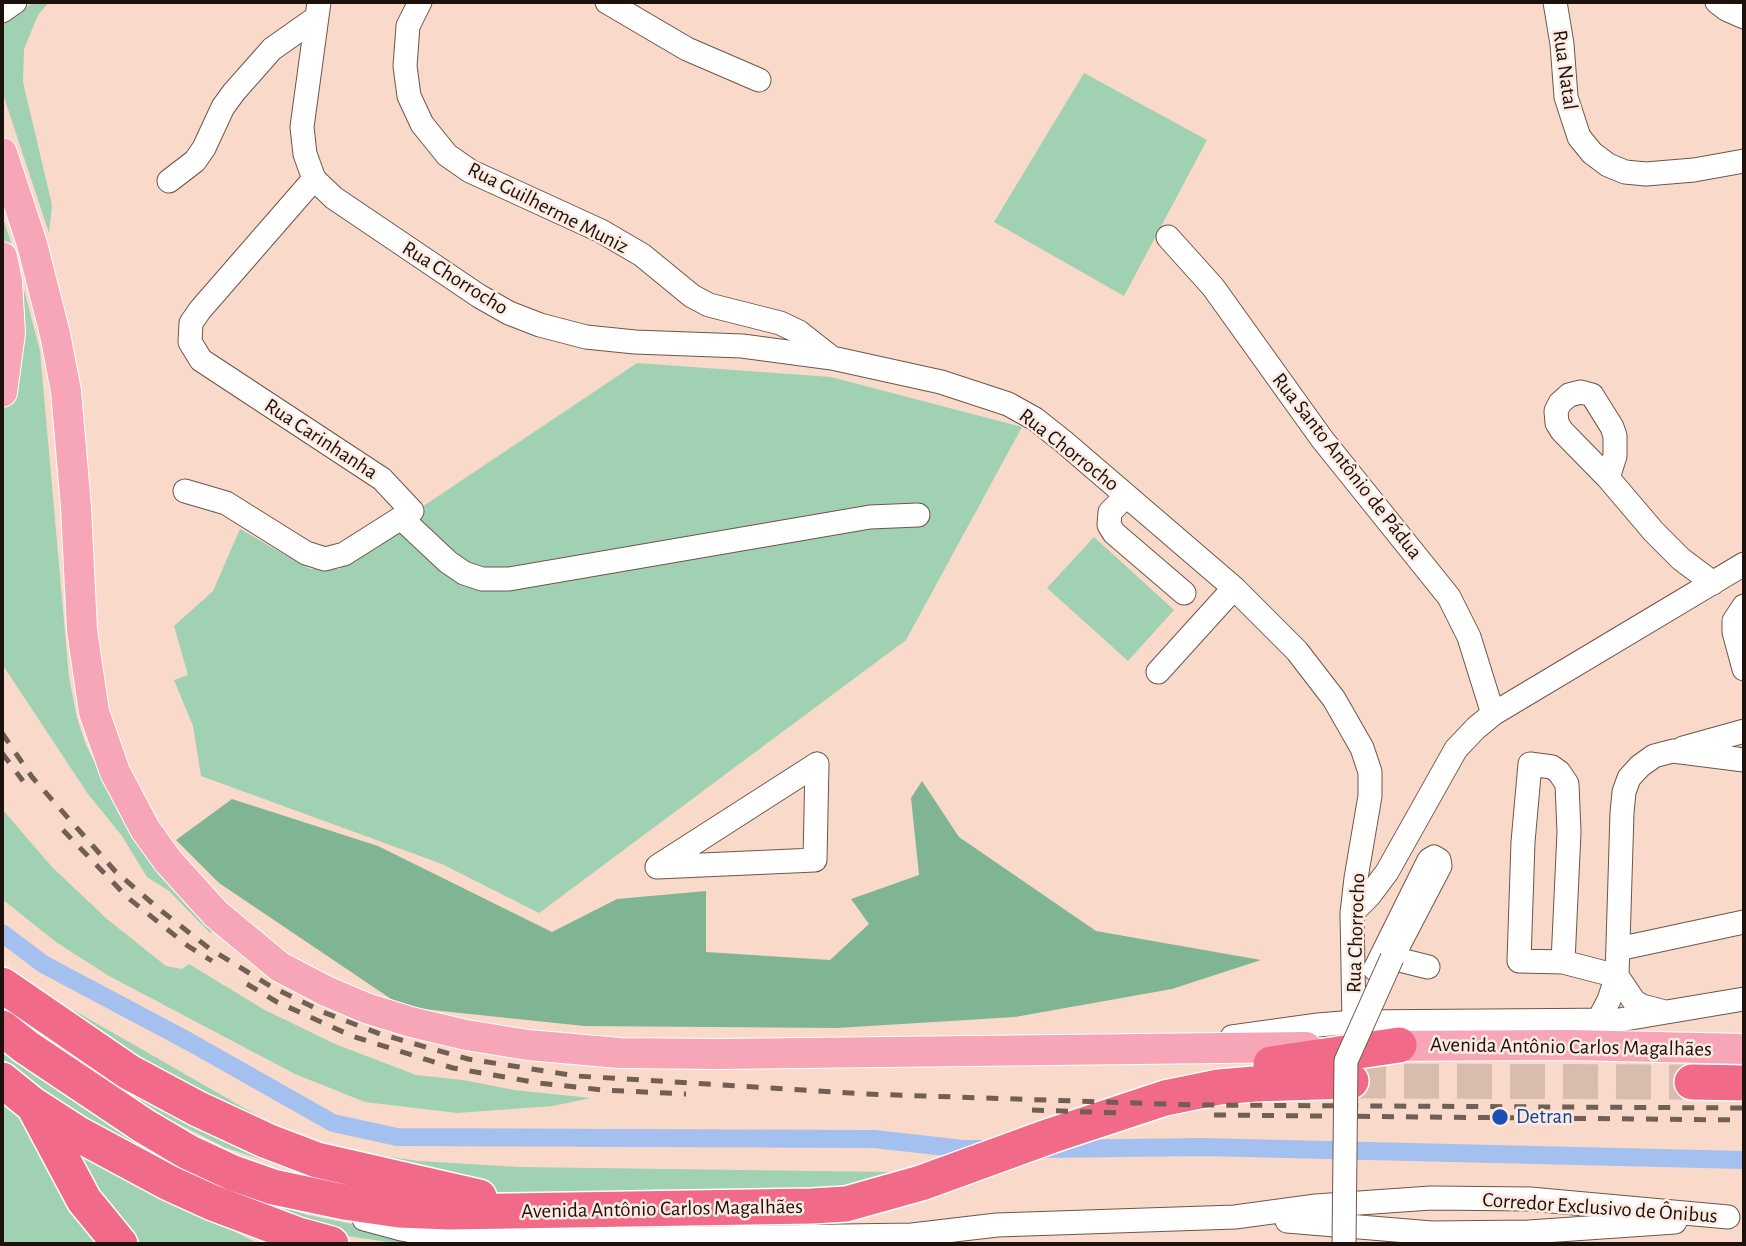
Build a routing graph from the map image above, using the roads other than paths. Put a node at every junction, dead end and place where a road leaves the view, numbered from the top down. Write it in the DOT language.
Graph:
graph roads {
  1 [pos="15,2"];
  2 [pos="420,2"];
  3 [pos="607,2"];
  4 [pos="1555,2"];
  5 [pos="1717,2"];
  6 [pos="317,10"];
  7 [pos="2,12"];
  8 [pos="1744,17"];
  9 [pos="758,80"];
  10 [pos="2,153"];
  11 [pos="1744,161"];
  12 [pos="314,179"];
  13 [pos="169,181"];
  14 [pos="1168,237"];
  15 [pos="2,257"];
  16 [pos="832,358"];
  17 [pos="2,392"];
  18 [pos="1608,478"];
  19 [pos="185,491"];
  20 [pos="1126,496"];
  21 [pos="918,515"];
  22 [pos="401,518"];
  23 [pos="1744,564"];
  24 [pos="1713,583"];
  25 [pos="1234,588"];
  26 [pos="1184,593"];
  27 [pos="1744,606"];
  28 [pos="1744,669"];
  29 [pos="1158,672"];
  30 [pos="1493,714"];
  31 [pos="1744,731"];
  32 [pos="1673,751"];
  33 [pos="1744,760"];
  34 [pos="817,764"];
  35 [pos="1353,913"];
  36 [pos="1744,922"];
  37 [pos="1618,949"];
  38 [pos="1563,962"];
  39 [pos="1428,967"];
  40 [pos="1617,976"];
  41 [pos="2,985"];
  42 [pos="1744,999"];
  43 [pos="1666,1013"];
  44 [pos="1598,1021"];
  45 [pos="1354,1022"];
  46 [pos="2,1028"];
  47 [pos="1399,1045"];
  48 [pos="1744,1049"];
  49 [pos="1141,1050"];
  50 [pos="2,1080"];
  51 [pos="1692,1082"];
  52 [pos="1744,1083"];
  53 [pos="1349,1098"];
  54 [pos="1150,1103"];
  55 [pos="33,1105"];
  56 [pos="273,1187"];
  57 [pos="214,1203"];
  58 [pos="540,1211"];
  59 [pos="1410,1211"];
  60 [pos="1344,1212"];
  61 [pos="1235,1217"];
  62 [pos="1048,1223"];
  63 [pos="120,1244"];
  64 [pos="280,1244"];
  65 [pos="331,1244"];
  66 [pos="933,1244"];
  67 [pos="1344,1244"];
  1 -- 7 [label="street"];
  2 -- 16 [label="street, Rua Guilherme Muniz"];
  3 -- 9 [label="street"];
  4 -- 11 [label="street, Rua Natal"];
  5 -- 8 [label="street"];
  6 -- 12 [label="street"];
  6 -- 13 [label="street"];
  10 -- 49 [label="main road, Avenida Antônio Carlos Magalhães"];
  12 -- 16 [label="street, Rua Chorrocho"];
  12 -- 22 [label="street, Rua Carinhanha"];
  14 -- 30 [label="street, Rua Santo Antônio de Pádua"];
  15 -- 17 [label="main road"];
  16 -- 20 [label="street, Rua Chorrocho"];
  18 -- 18 [label="street"];
  18 -- 24 [label="street"];
  19 -- 22 [label="street"];
  20 -- 25 [label="street, Rua Chorrocho"];
  20 -- 26 [label="street"];
  21 -- 22 [label="street"];
  23 -- 24 [label="street"];
  24 -- 30 [label="street"];
  25 -- 29 [label="street"];
  25 -- 35 [label="street, Rua Chorrocho"];
  27 -- 28 [label="street"];
  30 -- 35 [label="street"];
  31 -- 32 [label="street"];
  32 -- 33 [label="street"];
  32 -- 37 [label="street"];
  34 -- 34 [label="street"];
  35 -- 45 [label="street, Rua Chorrocho"];
  36 -- 37 [label="street"];
  37 -- 40 [label="street"];
  38 -- 38 [label="street"];
  38 -- 40 [label="street"];
  39 -- 53 [label="street, bridge"];
  40 -- 43 [label="street"];
  40 -- 44 [label="street"];
  41 -- 58 [label="highway"];
  42 -- 43 [label="street"];
  43 -- 44 [label="street"];
  44 -- 45 [label="street"];
  45 -- 49 [label="street"];
  46 -- 56 [label="highway, Avenida Antônio Carlos Magalhães"];
  47 -- 48 [label="main road, Avenida Antônio Carlos Magalhães"];
  47 -- 49 [label="main road, Avenida Antônio Carlos Magalhães"];
  47 -- 54 [label="highway"];
  50 -- 55 [label="highway"];
  51 -- 52 [label="highway, Avenida Antônio Carlos Magalhães"];
  53 -- 54 [label="highway, Avenida Antônio Carlos Magalhães"];
  53 -- 60 [label="street, bridge"];
  54 -- 58 [label="highway, Avenida Antônio Carlos Magalhães"];
  55 -- 57 [label="highway"];
  55 -- 63 [label="highway"];
  56 -- 58 [label="highway, Avenida Antônio Carlos Magalhães"];
  56 -- 62 [label="street, Corredor Exclusivo de Ônibus"];
  57 -- 64 [label="highway"];
  57 -- 65 [label="highway"];
  59 -- 60 [label="street"];
  60 -- 67 [label="street, bridge"];
  61 -- 61 [label="street, Corredor Exclusivo de Ônibus"];
  61 -- 62 [label="street, Corredor Exclusivo de Ônibus"];
  62 -- 66 [label="street, Corredor Exclusivo de Ônibus"];
}
